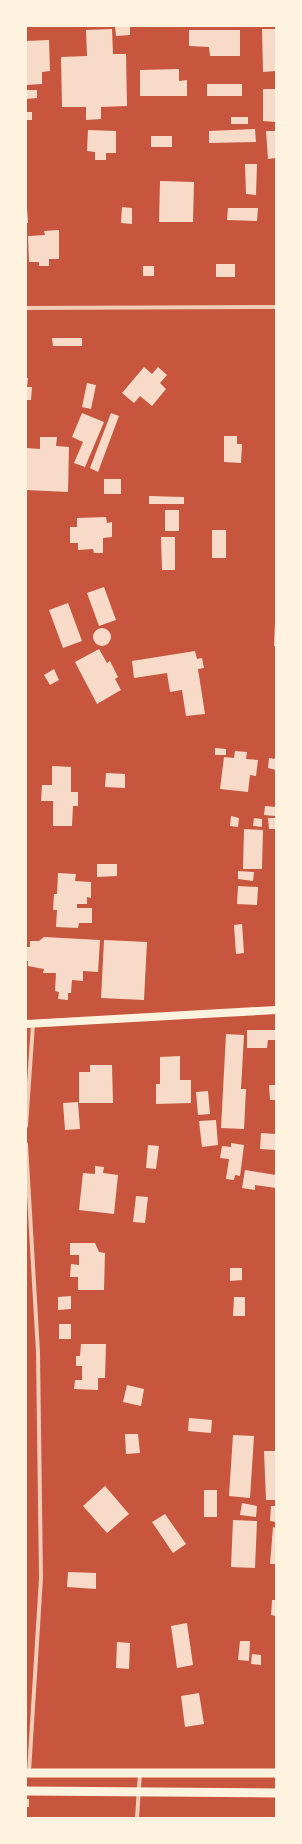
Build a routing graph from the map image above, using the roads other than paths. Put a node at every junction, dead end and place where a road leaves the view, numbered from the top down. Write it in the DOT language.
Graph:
graph roads {
  1 [pos="276,307"];
  2 [pos="26,308"];
  3 [pos="276,1010"];
  4 [pos="29,1024"];
  5 [pos="26,1126"];
  6 [pos="26,1144"];
  7 [pos="140,1773"];
  8 [pos="276,1773"];
  9 [pos="27,1774"];
  10 [pos="26,1791"];
  11 [pos="139,1792"];
  12 [pos="276,1793"];
  13 [pos="137,1818"];
  1 -- 2 [label="street"];
  3 -- 4 [label="main road"];
  4 -- 5 [label="street"];
  6 -- 9 [label="street"];
  7 -- 8 [label="main road"];
  7 -- 9 [label="main road"];
  7 -- 11 [label="street"];
  10 -- 11 [label="main road"];
  11 -- 12 [label="main road"];
  11 -- 13 [label="street"];
}
